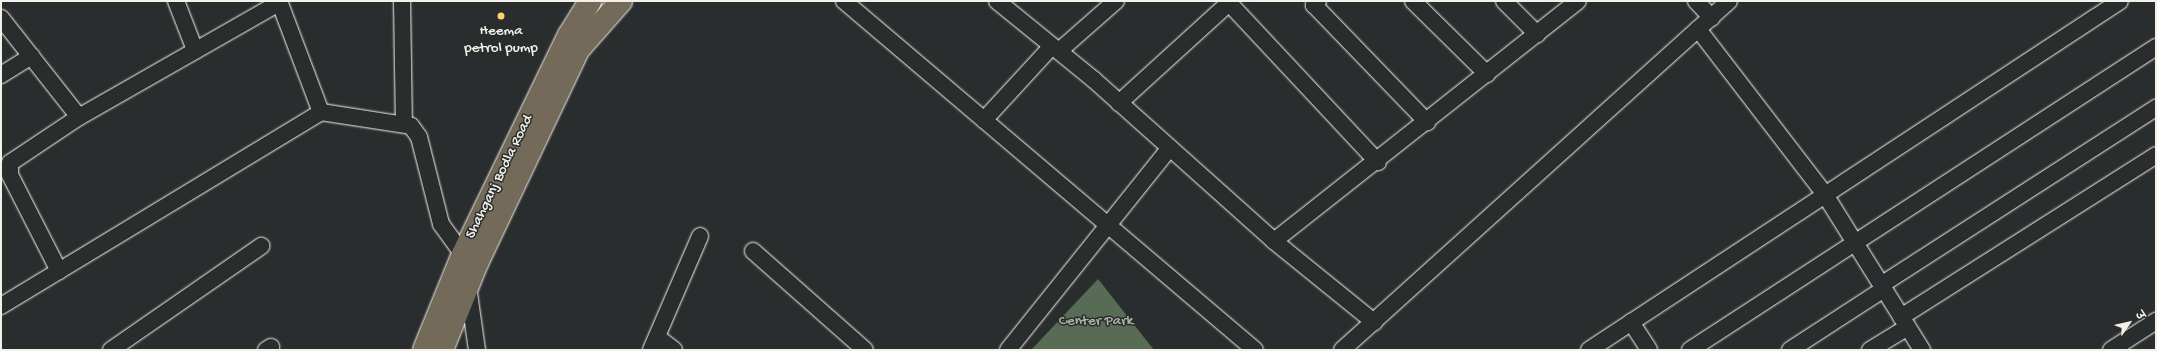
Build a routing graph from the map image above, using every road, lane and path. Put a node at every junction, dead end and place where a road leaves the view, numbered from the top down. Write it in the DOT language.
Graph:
graph roads {
  1 [pos="176,1"];
  2 [pos="402,1"];
  3 [pos="621,1"];
  4 [pos="844,1"];
  5 [pos="997,1"];
  6 [pos="1116,1"];
  7 [pos="1413,1"];
  8 [pos="1504,1"];
  9 [pos="1578,1"];
  10 [pos="1696,1"];
  11 [pos="1729,1"];
  12 [pos="2120,1"];
  13 [pos="279,2"];
  14 [pos="1231,2"];
  15 [pos="1314,2"];
  16 [pos="588,4"];
  17 [pos="1,18"];
  18 [pos="1712,18"];
  19 [pos="1698,29"];
  20 [pos="1537,34"];
  21 [pos="2156,47"];
  22 [pos="1056,49"];
  23 [pos="194,50"];
  24 [pos="31,56"];
  25 [pos="1487,74"];
  26 [pos="1,75"];
  27 [pos="1119,103"];
  28 [pos="2156,108"];
  29 [pos="321,112"];
  30 [pos="79,117"];
  31 [pos="984,120"];
  32 [pos="1427,122"];
  33 [pos="404,123"];
  34 [pos="1170,148"];
  35 [pos="2156,155"];
  36 [pos="1378,162"];
  37 [pos="1824,193"];
  38 [pos="1108,223"];
  39 [pos="700,236"];
  40 [pos="1274,241"];
  41 [pos="1857,245"];
  42 [pos="260,246"];
  43 [pos="753,251"];
  44 [pos="470,259"];
  45 [pos="59,271"];
  46 [pos="468,284"];
  47 [pos="1883,287"];
  48 [pos="1,306"];
  49 [pos="2156,320"];
  50 [pos="1374,322"];
  51 [pos="1631,322"];
  52 [pos="1905,322"];
  53 [pos="654,344"];
  54 [pos="111,350"];
  55 [pos="424,350"];
  56 [pos="442,350"];
  57 [pos="477,350"];
  58 [pos="674,350"];
  59 [pos="865,350"];
  60 [pos="1008,350"];
  61 [pos="1255,350"];
  62 [pos="1342,350"];
  63 [pos="1588,350"];
  64 [pos="1649,350"];
  65 [pos="1690,350"];
  66 [pos="1790,350"];
  67 [pos="1870,350"];
  68 [pos="1922,350"];
  69 [pos="2111,350"];
  1 -- 23 [label="street"];
  2 -- 33 [label="street"];
  3 -- 44 [label="main road, Shahganj Bodla Road"];
  4 -- 31 [label="street"];
  5 -- 22 [label="street"];
  6 -- 22 [label="street"];
  7 -- 25 [label="street"];
  8 -- 20 [label="street"];
  9 -- 20 [label="street"];
  10 -- 18 [label="street"];
  11 -- 18 [label="street"];
  12 -- 37 [label="street"];
  13 -- 23 [label="street"];
  13 -- 29 [label="street"];
  14 -- 27 [label="street"];
  14 -- 36 [label="street"];
  15 -- 32 [label="street"];
  16 -- 44 [label="main road, Shahganj Bodla Road"];
  17 -- 24 [label="street"];
  18 -- 19 [label="street"];
  19 -- 37 [label="street"];
  19 -- 50 [label="street"];
  20 -- 25 [label="street"];
  21 -- 41 [label="street"];
  22 -- 27 [label="street"];
  22 -- 31 [label="street"];
  23 -- 30 [label="street"];
  24 -- 26 [label="street"];
  24 -- 30 [label="street"];
  25 -- 32 [label="street"];
  27 -- 34 [label="street"];
  28 -- 47 [label="street"];
  29 -- 33 [label="street"];
  29 -- 45 [label="street"];
  30 -- 45 [label="street"];
  31 -- 38 [label="street"];
  32 -- 36 [label="street"];
  33 -- 44 [label="street"];
  34 -- 38 [label="street"];
  34 -- 40 [label="street"];
  35 -- 52 [label="street"];
  36 -- 40 [label="street"];
  37 -- 41 [label="street"];
  37 -- 51 [label="street"];
  38 -- 60 [label="street"];
  38 -- 61 [label="street"];
  39 -- 53 [label="street"];
  40 -- 50 [label="street"];
  41 -- 47 [label="street"];
  41 -- 65 [label="street"];
  42 -- 54 [label="street"];
  43 -- 59 [label="street"];
  44 -- 46 [label="main road, Shahganj Bodla Road"];
  44 -- 55 [label="main road, Shahganj Bodla Road"];
  45 -- 48 [label="street"];
  46 -- 56 [label="main road, Shahganj Bodla Road"];
  46 -- 57 [label="street"];
  47 -- 52 [label="street"];
  47 -- 66 [label="street"];
  49 -- 69 [label="street"];
  50 -- 62 [label="street"];
  51 -- 63 [label="street"];
  51 -- 64 [label="street"];
  52 -- 67 [label="street"];
  52 -- 68 [label="street"];
  53 -- 58 [label="street"];
}
